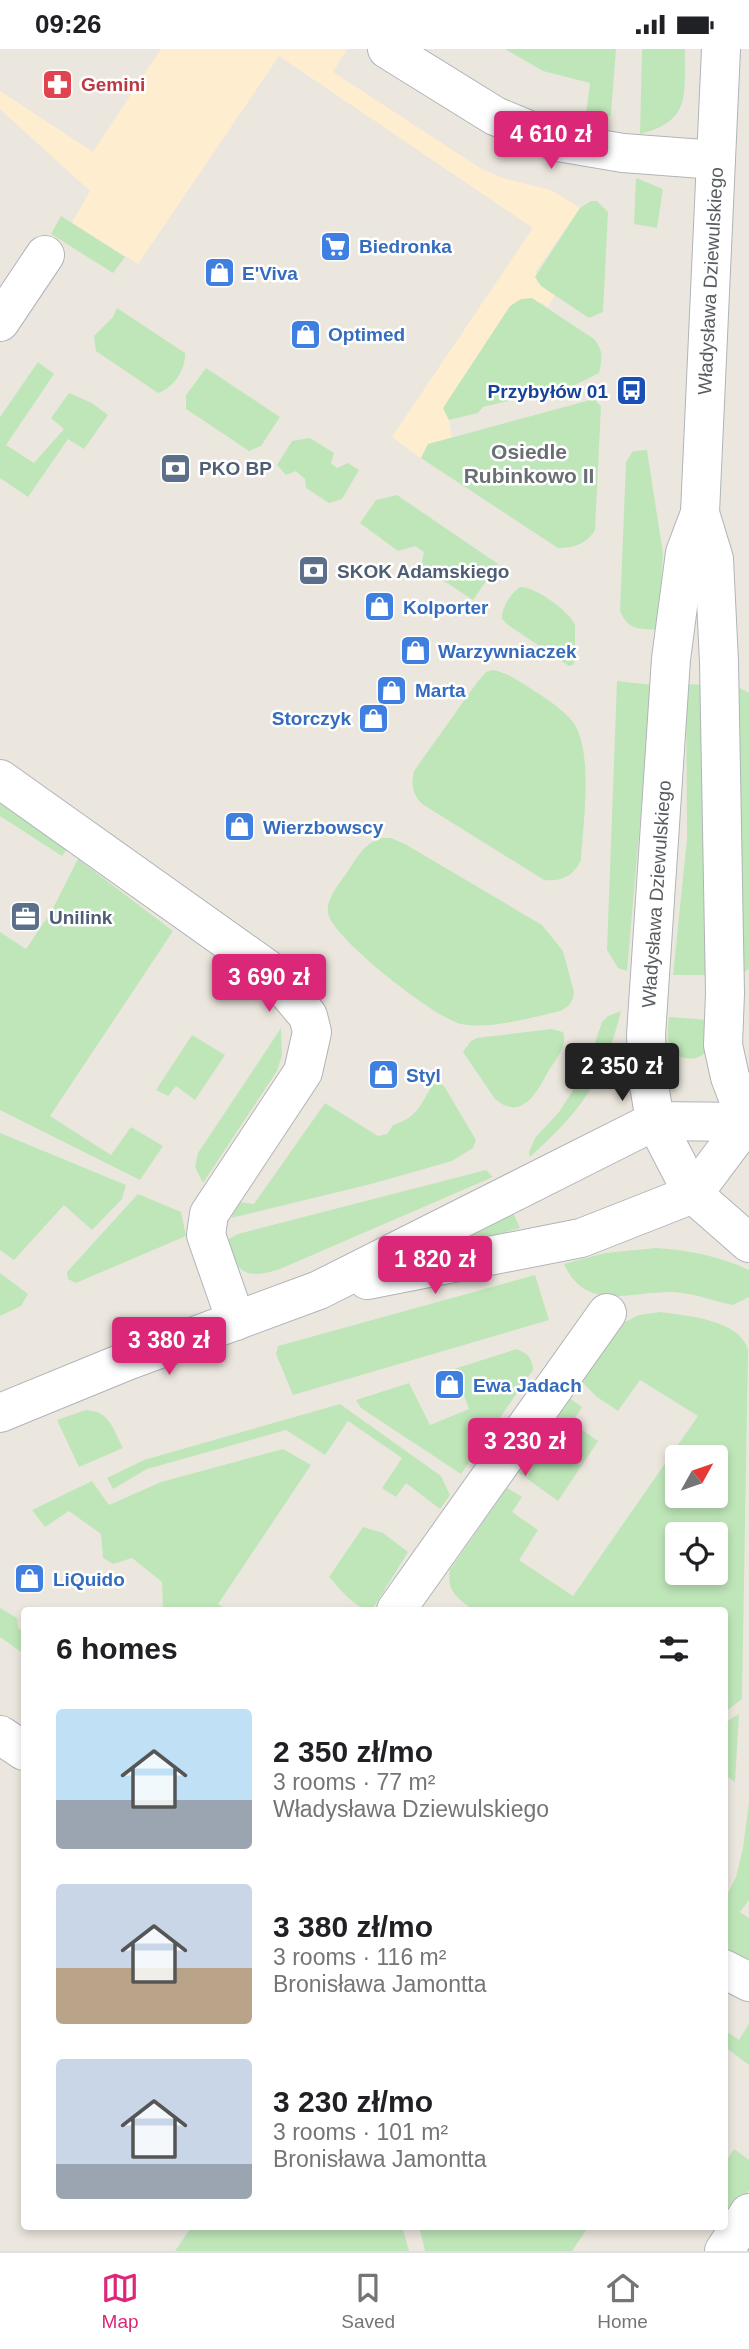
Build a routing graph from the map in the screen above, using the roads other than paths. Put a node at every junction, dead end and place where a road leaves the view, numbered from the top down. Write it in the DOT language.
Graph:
graph roads {
  1 [pos="387,49"];
  2 [pos="721,49"];
  3 [pos="716,160"];
  4 [pos="45,255"];
  5 [pos="0,321"];
  6 [pos="700,513"];
  7 [pos="0,779"];
  8 [pos="654,1121"];
  9 [pos="748,1125"];
  10 [pos="693,1194"];
  11 [pos="749,1243"];
  12 [pos="319,1290"];
  13 [pos="607,1313"];
  14 [pos="236,1321"];
  15 [pos="0,1413"];
  16 [pos="398,1607"];
  17 [pos="0,1735"];
  18 [pos="21,1749"];
  19 [pos="728,1971"];
  20 [pos="749,1982"];
  21 [pos="749,2213"];
  22 [pos="724,2251"];
  1 -- 3 [label="street"];
  2 -- 3 [label="street, Władysława Dziewulskiego"];
  3 -- 6 [label="street, Władysława Dziewulskiego"];
  4 -- 5 [label="street"];
  6 -- 8 [label="street, Władysława Dziewulskiego"];
  6 -- 9 [label="street, Władysława Dziewulskiego"];
  7 -- 14 [label="street"];
  8 -- 9 [label="street"];
  8 -- 10 [label="street, Władysława Dziewulskiego"];
  8 -- 12 [label="street"];
  9 -- 10 [label="street"];
  10 -- 11 [label="street, Władysława Dziewulskiego"];
  10 -- 12 [label="street"];
  12 -- 14 [label="street"];
  13 -- 16 [label="street"];
  14 -- 15 [label="street"];
  17 -- 18 [label="street"];
  19 -- 20 [label="street"];
  21 -- 22 [label="street"];
}
